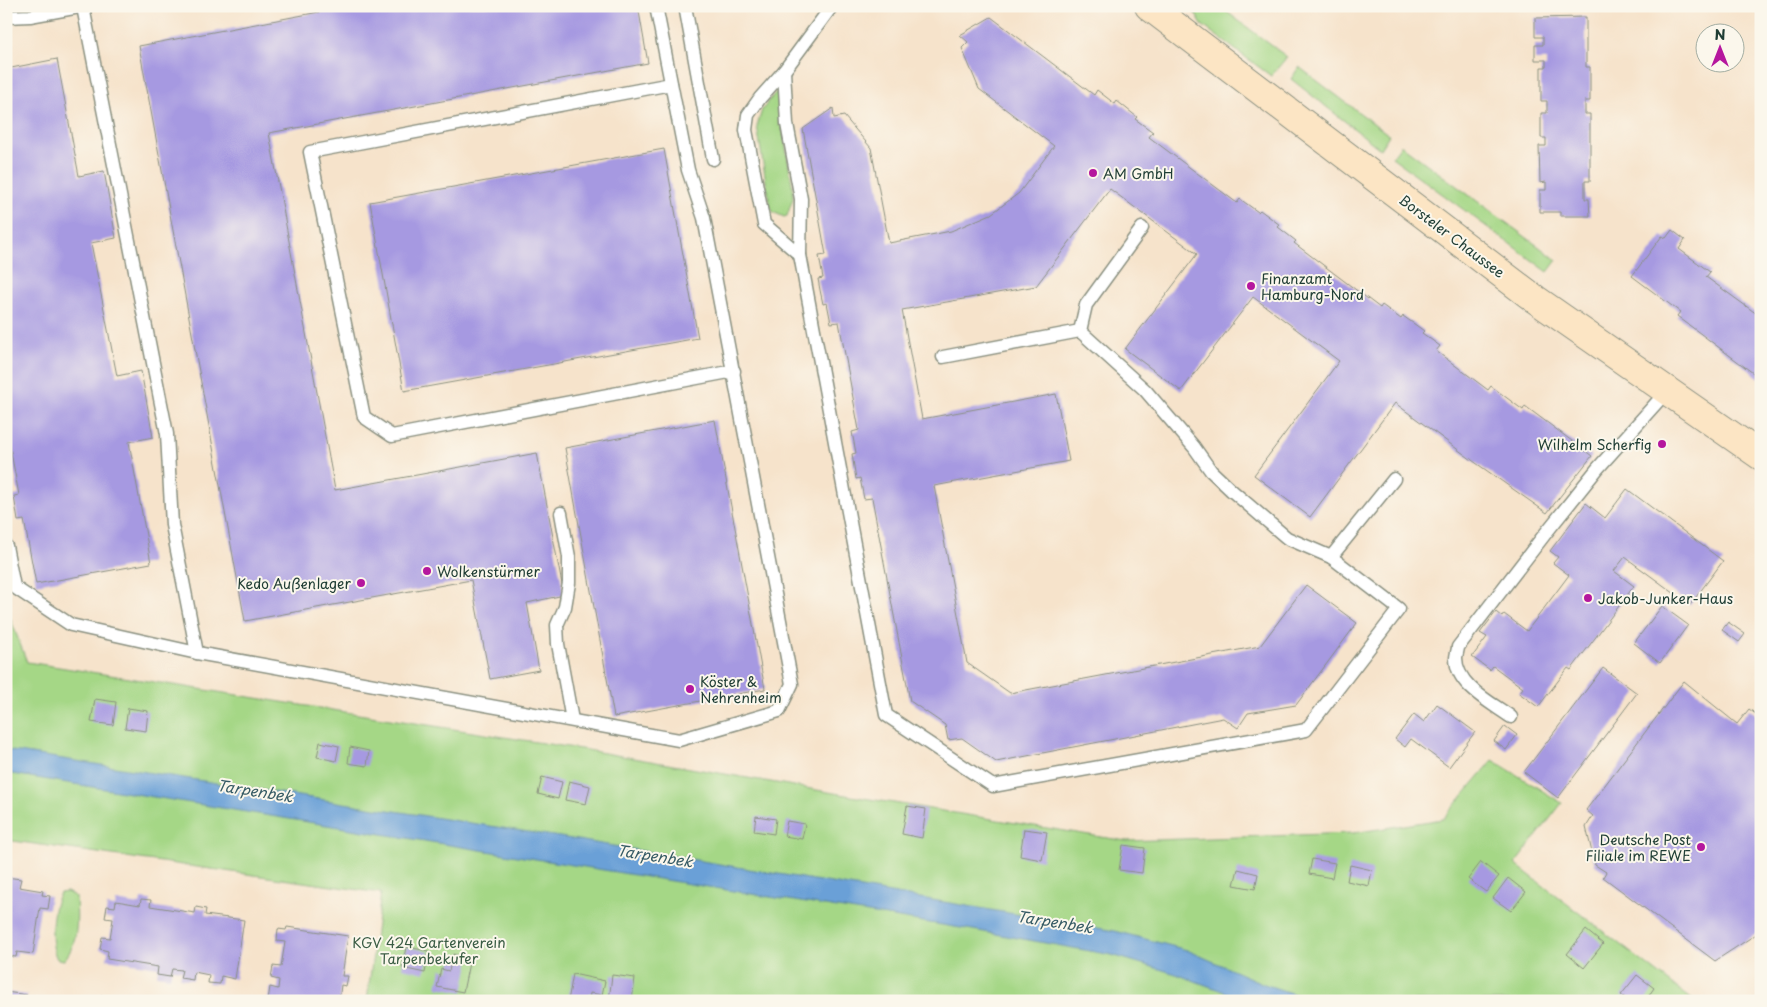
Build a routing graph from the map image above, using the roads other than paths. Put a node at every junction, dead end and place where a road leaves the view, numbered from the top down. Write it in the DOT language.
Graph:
graph roads {
  1 [pos="84,6"];
  2 [pos="656,6"];
  3 [pos="684,6"];
  4 [pos="832,6"];
  5 [pos="1149,6"];
  6 [pos="6,17"];
  7 [pos="784,71"];
  8 [pos="671,84"];
  9 [pos="714,159"];
  10 [pos="1142,228"];
  11 [pos="800,255"];
  12 [pos="1080,331"];
  13 [pos="943,357"];
  14 [pos="734,371"];
  15 [pos="1668,390"];
  16 [pos="1761,456"];
  17 [pos="1394,479"];
  18 [pos="561,513"];
  19 [pos="6,546"];
  20 [pos="1331,557"];
  21 [pos="198,653"];
  22 [pos="1511,718"];
  23 [pos="572,720"];
  1 -- 6 [label="lane"];
  1 -- 21 [label="lane"];
  2 -- 8 [label="lane"];
  3 -- 9 [label="lane"];
  4 -- 7 [label="lane"];
  5 -- 15 [label="main road, Borsteler Chaussee"];
  7 -- 11 [label="lane"];
  7 -- 11 [label="lane"];
  8 -- 14 [label="lane"];
  8 -- 14 [label="lane"];
  10 -- 12 [label="lane"];
  11 -- 20 [label="lane"];
  12 -- 13 [label="lane"];
  12 -- 20 [label="lane"];
  14 -- 23 [label="lane"];
  15 -- 16 [label="main road, Borsteler Chaussee"];
  15 -- 22 [label="lane"];
  17 -- 20 [label="lane"];
  18 -- 23 [label="lane"];
  19 -- 21 [label="lane"];
  21 -- 23 [label="lane"];
}
